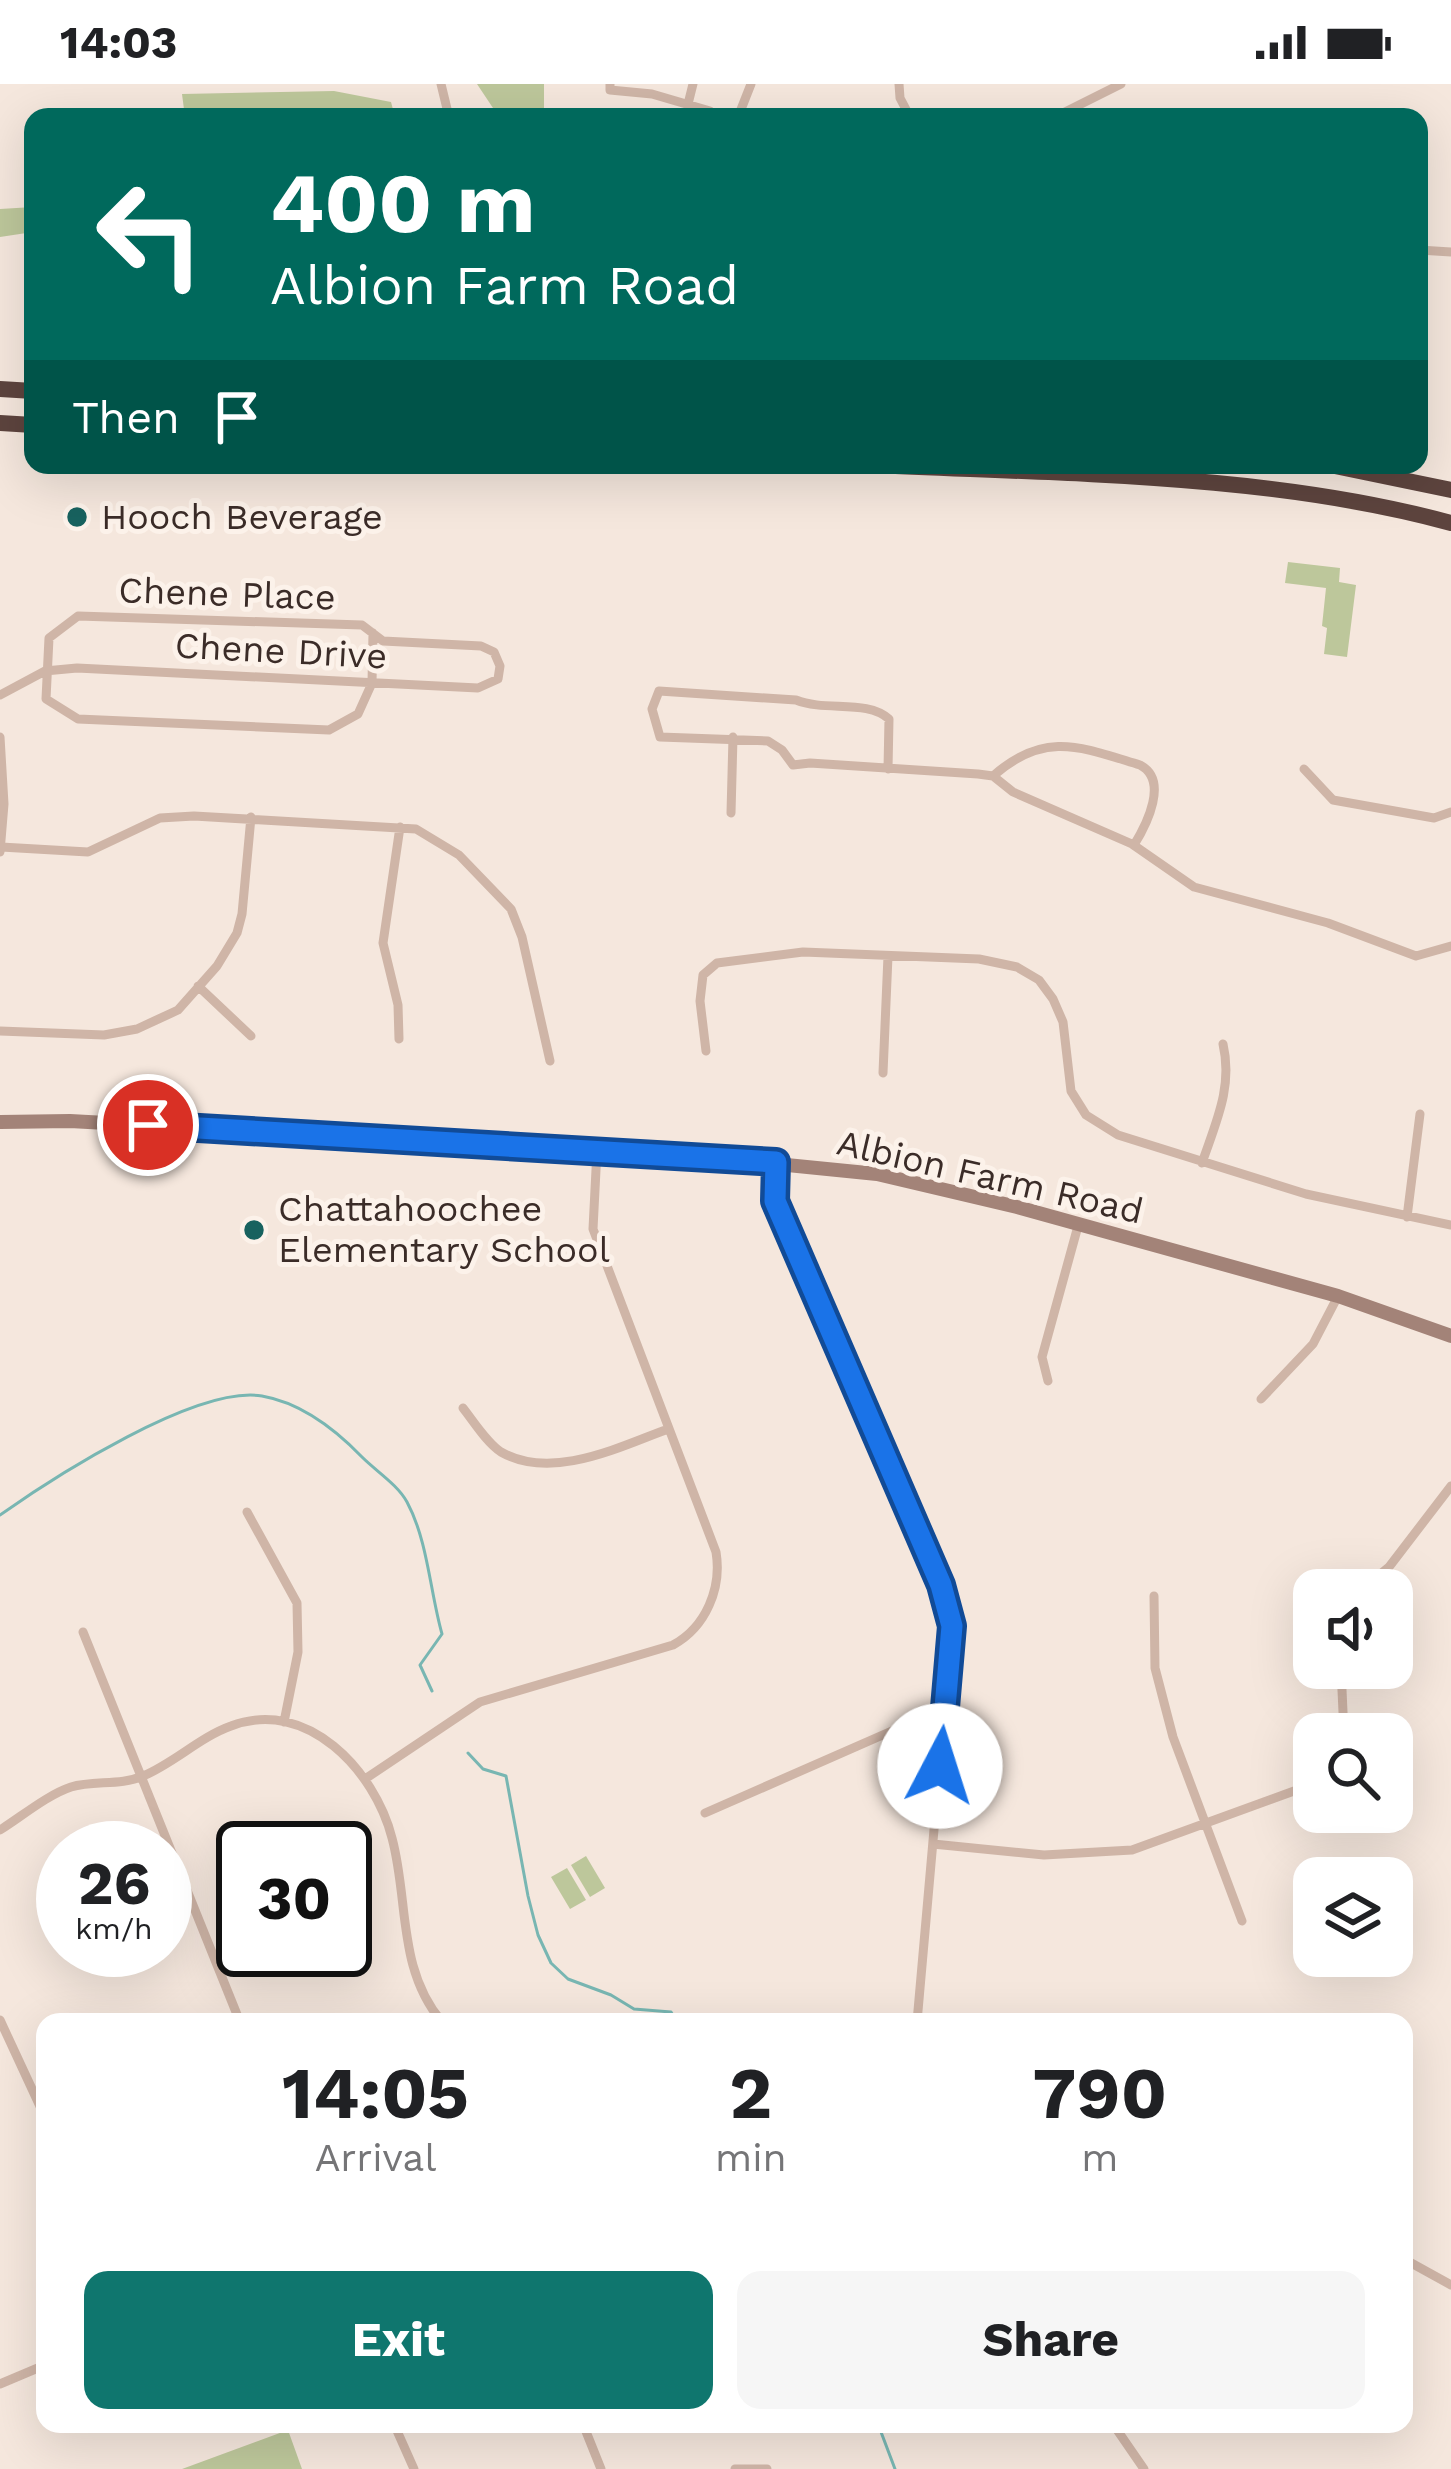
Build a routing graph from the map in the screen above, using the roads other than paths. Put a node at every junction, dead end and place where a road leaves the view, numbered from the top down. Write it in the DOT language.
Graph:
graph roads {
  1 [pos="610,84"];
  2 [pos="693,84"];
  3 [pos="1121,84"];
  4 [pos="688,104"];
  5 [pos="701,108"];
  6 [pos="1073,108"];
  7 [pos="1016,474"];
  8 [pos="1374,474"];
  9 [pos="1451,490"];
  10 [pos="1451,523"];
  11 [pos="373,633"];
  12 [pos="500,666"];
  13 [pos="45,670"];
  14 [pos="371,683"];
  15 [pos="0,694"];
  16 [pos="0,737"];
  17 [pos="733,737"];
  18 [pos="888,769"];
  19 [pos="1304,769"];
  20 [pos="993,776"];
  21 [pos="1451,812"];
  22 [pos="731,813"];
  23 [pos="250,818"];
  24 [pos="400,826"];
  25 [pos="1133,845"];
  26 [pos="0,850"];
  27 [pos="1451,946"];
  28 [pos="888,956"];
  29 [pos="199,986"];
  30 [pos="0,1031"];
  31 [pos="251,1036"];
  32 [pos="399,1039"];
  33 [pos="1223,1044"];
  34 [pos="706,1051"];
  35 [pos="550,1060"];
  36 [pos="883,1073"];
  37 [pos="1420,1114"];
  38 [pos="0,1122"];
  39 [pos="597,1150"];
  40 [pos="776,1162"];
  41 [pos="1202,1163"];
  42 [pos="1407,1217"];
  43 [pos="1451,1225"];
  44 [pos="1078,1226"];
  45 [pos="1338,1296"];
  46 [pos="1451,1336"];
  47 [pos="1048,1381"];
  48 [pos="1261,1399"];
  49 [pos="464,1408"];
  50 [pos="668,1429"];
  51 [pos="1451,1486"];
  52 [pos="247,1512"];
  53 [pos="1387,1569"];
  54 [pos="1154,1596"];
  55 [pos="82,1633"];
  56 [pos="284,1722"];
  57 [pos="944,1728"];
  58 [pos="143,1776"];
  59 [pos="365,1779"];
  60 [pos="1293,1791"];
  61 [pos="705,1813"];
  62 [pos="1203,1822"];
  63 [pos="0,1830"];
  64 [pos="933,1844"];
  65 [pos="1242,1921"];
  66 [pos="236,2013"];
  67 [pos="435,2013"];
  68 [pos="918,2013"];
  69 [pos="0,2020"];
  70 [pos="36,2098"];
  71 [pos="1413,2264"];
  72 [pos="1451,2285"];
  73 [pos="36,2369"];
  74 [pos="0,2384"];
  75 [pos="398,2433"];
  76 [pos="587,2433"];
  77 [pos="1119,2433"];
  78 [pos="414,2469"];
  79 [pos="601,2469"];
  80 [pos="735,2469"];
  81 [pos="767,2469"];
  82 [pos="1144,2469"];
  1 -- 4 [label="street"];
  2 -- 4 [label="street"];
  3 -- 6 [label="street"];
  4 -- 5 [label="street"];
  7 -- 10 [label="highway"];
  8 -- 9 [label="highway"];
  11 -- 12 [label="street, Chene Place"];
  11 -- 13 [label="street, Chene Place"];
  11 -- 14 [label="street"];
  12 -- 14 [label="street, Chene Drive"];
  13 -- 14 [label="street, Chene Drive"];
  13 -- 14 [label="street"];
  13 -- 15 [label="street"];
  16 -- 26 [label="street"];
  17 -- 18 [label="street"];
  17 -- 18 [label="street"];
  17 -- 22 [label="street"];
  18 -- 20 [label="street"];
  19 -- 21 [label="street"];
  20 -- 25 [label="street"];
  20 -- 25 [label="street"];
  23 -- 24 [label="street"];
  23 -- 26 [label="street"];
  23 -- 29 [label="street"];
  24 -- 32 [label="street"];
  24 -- 35 [label="street"];
  25 -- 27 [label="street"];
  28 -- 34 [label="street"];
  28 -- 36 [label="street"];
  28 -- 41 [label="street"];
  29 -- 30 [label="street"];
  29 -- 31 [label="street"];
  33 -- 41 [label="street"];
  37 -- 42 [label="street"];
  38 -- 39 [label="street, Albion Farm Road"];
  39 -- 40 [label="street, Albion Farm Road"];
  39 -- 50 [label="street"];
  40 -- 44 [label="street, Albion Farm Road"];
  40 -- 57 [label="street"];
  41 -- 42 [label="street"];
  42 -- 43 [label="street"];
  44 -- 45 [label="street, Albion Farm Road"];
  44 -- 47 [label="street"];
  45 -- 46 [label="street, Albion Farm Road"];
  45 -- 48 [label="street"];
  49 -- 50 [label="street"];
  50 -- 59 [label="street"];
  51 -- 53 [label="street"];
  52 -- 56 [label="street"];
  54 -- 62 [label="street"];
  55 -- 58 [label="street"];
  56 -- 58 [label="street"];
  56 -- 59 [label="street"];
  57 -- 61 [label="street"];
  57 -- 64 [label="street"];
  58 -- 63 [label="street"];
  58 -- 66 [label="street"];
  59 -- 67 [label="street"];
  60 -- 62 [label="street"];
  62 -- 64 [label="street"];
  62 -- 65 [label="street"];
  64 -- 68 [label="street"];
  69 -- 70 [label="street"];
  71 -- 72 [label="street"];
  73 -- 74 [label="street"];
  75 -- 78 [label="street"];
  76 -- 79 [label="street"];
  77 -- 82 [label="street"];
  80 -- 81 [label="street"];
}
